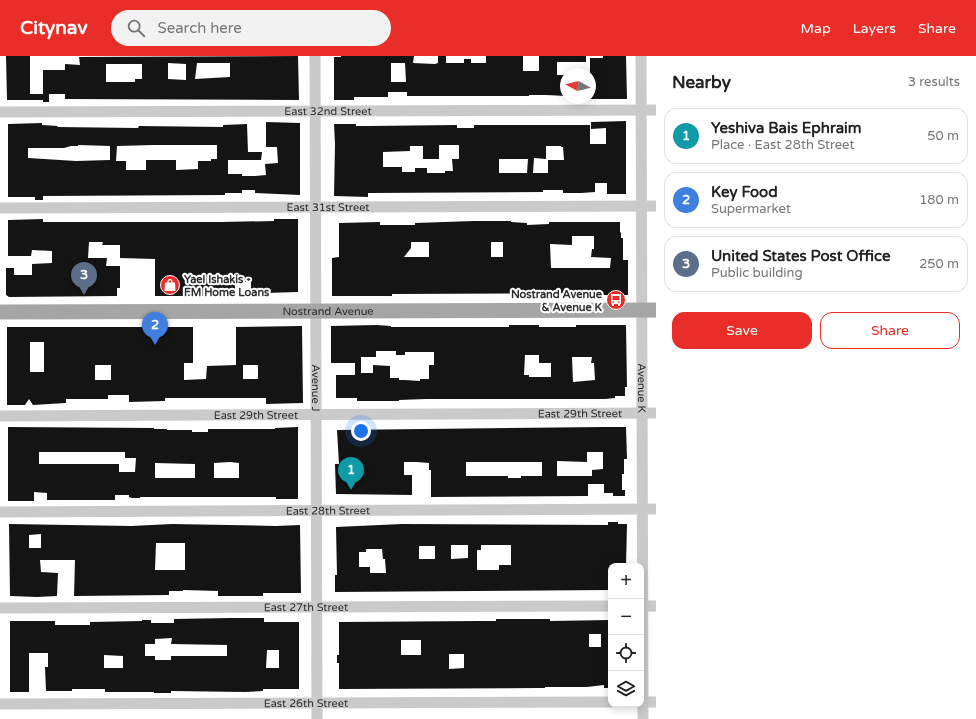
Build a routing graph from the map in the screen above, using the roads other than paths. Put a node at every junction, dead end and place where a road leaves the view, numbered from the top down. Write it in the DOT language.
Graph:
graph roads {
  1 [pos="315,56"];
  2 [pos="641,56"];
  3 [pos="641,110"];
  4 [pos="656,110"];
  5 [pos="315,111"];
  6 [pos="0,112"];
  7 [pos="642,206"];
  8 [pos="656,206"];
  9 [pos="0,208"];
  10 [pos="316,208"];
  11 [pos="649,310"];
  12 [pos="316,311"];
  13 [pos="0,312"];
  14 [pos="642,414"];
  15 [pos="656,414"];
  16 [pos="316,415"];
  17 [pos="0,416"];
  18 [pos="656,509"];
  19 [pos="642,510"];
  20 [pos="317,511"];
  21 [pos="0,512"];
  22 [pos="642,599"];
  23 [pos="608,606"];
  24 [pos="644,606"];
  25 [pos="656,606"];
  26 [pos="317,607"];
  27 [pos="0,608"];
  28 [pos="642,635"];
  29 [pos="642,671"];
  30 [pos="608,702"];
  31 [pos="644,702"];
  32 [pos="656,702"];
  33 [pos="0,704"];
  34 [pos="317,704"];
  35 [pos="642,707"];
  36 [pos="317,719"];
  37 [pos="643,719"];
  1 -- 5 [label="street, Avenue J"];
  2 -- 3 [label="street, Avenue K"];
  3 -- 4 [label="street, East 32nd Street"];
  3 -- 5 [label="street, East 32nd Street"];
  3 -- 7 [label="street, Avenue K"];
  5 -- 6 [label="street, East 32nd Street"];
  5 -- 10 [label="street, Avenue J"];
  7 -- 8 [label="street, East 31st Street"];
  7 -- 10 [label="street, East 31st Street"];
  7 -- 11 [label="street, Avenue K"];
  9 -- 10 [label="street, East 31st Street"];
  10 -- 12 [label="street, Avenue J"];
  11 -- 12 [label="main road, Nostrand Avenue"];
  11 -- 14 [label="street, Avenue K"];
  12 -- 13 [label="main road, Nostrand Avenue"];
  12 -- 16 [label="street, Avenue J"];
  14 -- 15 [label="street, East 29th Street"];
  14 -- 16 [label="street, East 29th Street"];
  14 -- 19 [label="street, Avenue K"];
  16 -- 17 [label="street, East 29th Street"];
  16 -- 20 [label="street, Avenue J"];
  18 -- 19 [label="street, East 28th Street"];
  19 -- 20 [label="street, East 28th Street"];
  19 -- 22 [label="street, Avenue K"];
  20 -- 21 [label="street, East 28th Street"];
  20 -- 26 [label="street, Avenue J"];
  23 -- 26 [label="street, East 27th Street"];
  24 -- 25 [label="street"];
  26 -- 27 [label="street, East 27th Street"];
  26 -- 34 [label="street, Avenue J"];
  28 -- 29 [label="street, Avenue K"];
  30 -- 34 [label="street, East 26th Street"];
  31 -- 32 [label="street"];
  33 -- 34 [label="street, East 26th Street"];
  34 -- 36 [label="street, Avenue J"];
  35 -- 37 [label="street, Avenue K"];
}
